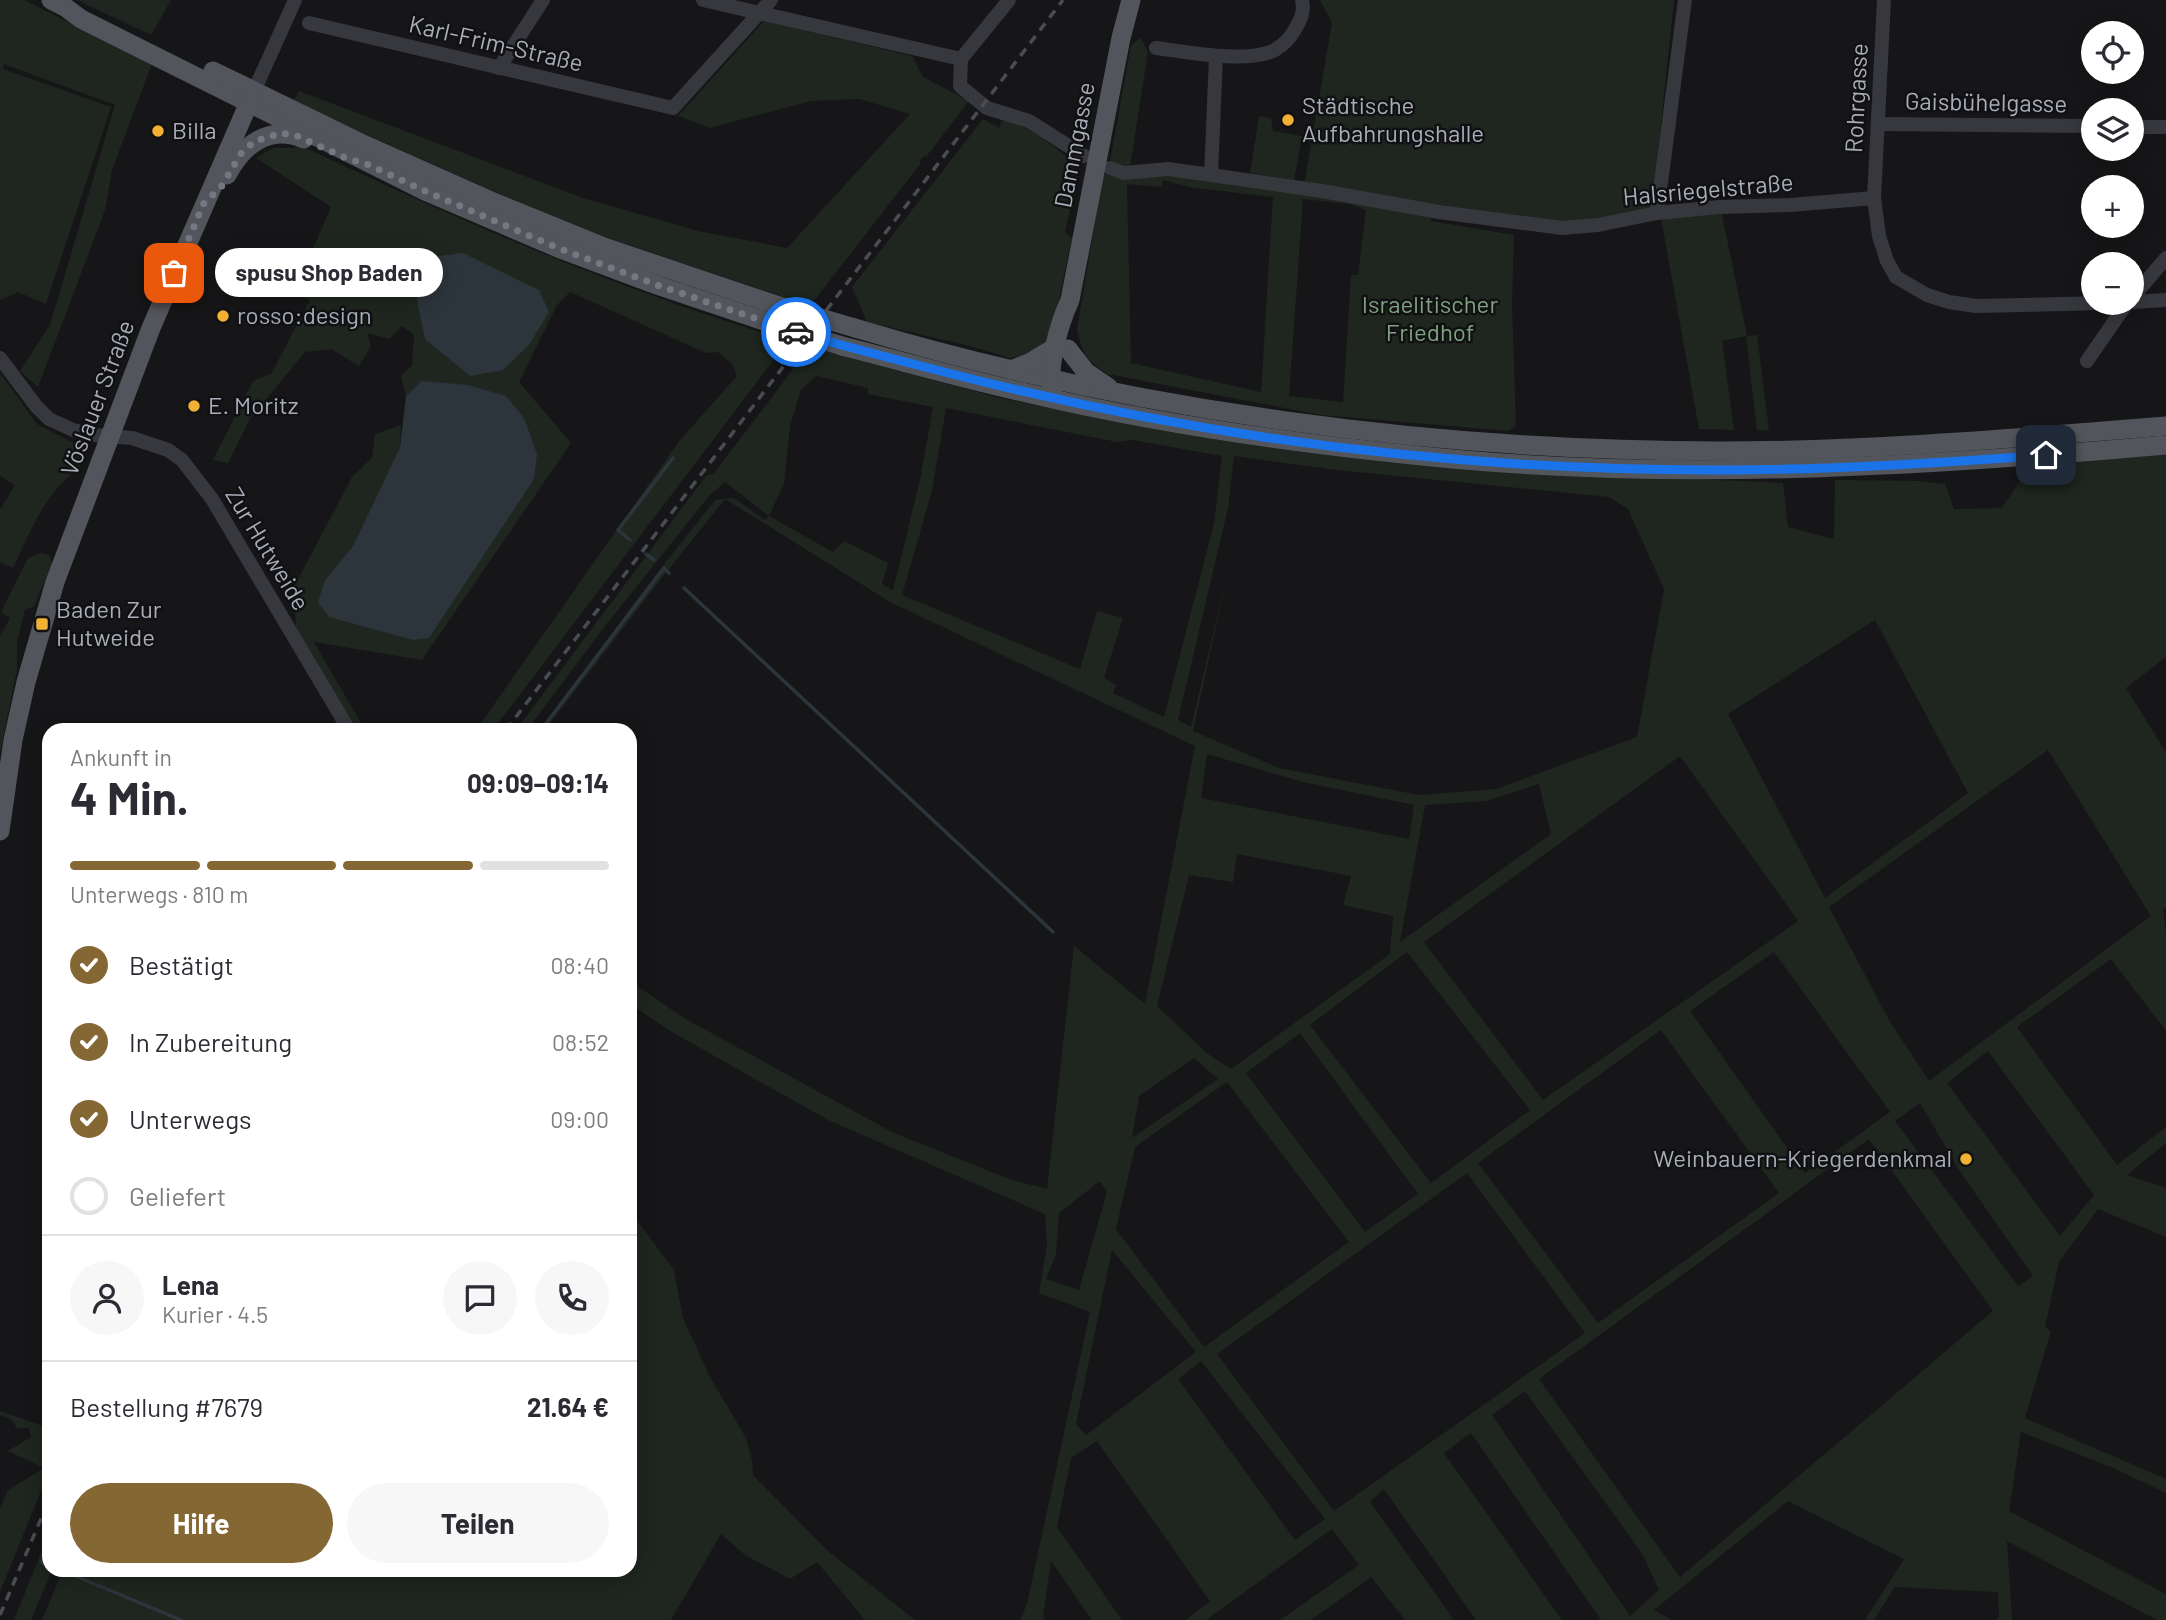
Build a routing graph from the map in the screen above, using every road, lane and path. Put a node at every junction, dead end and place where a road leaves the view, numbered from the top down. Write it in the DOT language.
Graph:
graph roads {
  1 [pos="295,0"];
  2 [pos="543,0"];
  3 [pos="703,0"];
  4 [pos="771,0"];
  5 [pos="1009,0"];
  6 [pos="1131,0"];
  7 [pos="1302,0"];
  8 [pos="1685,0"];
  9 [pos="1884,0"];
  10 [pos="58,3"];
  11 [pos="760,13"];
  12 [pos="309,23"];
  13 [pos="1156,48"];
  14 [pos="1216,56"];
  15 [pos="961,59"];
  16 [pos="499,68"];
  17 [pos="251,97"];
  18 [pos="1879,124"];
  19 [pos="2081,126"];
  20 [pos="2144,127"];
  21 [pos="2166,127"];
  22 [pos="1084,156"];
  23 [pos="369,165"];
  24 [pos="1110,167"];
  25 [pos="1211,175"];
  26 [pos="1874,198"];
  27 [pos="204,203"];
  28 [pos="1657,213"];
  29 [pos="2166,258"];
  30 [pos="2144,284"];
  31 [pos="2166,300"];
  32 [pos="2144,301"];
  33 [pos="2081,304"];
  34 [pos="2120,315"];
  35 [pos="1062,348"];
  36 [pos="0,358"];
  37 [pos="2087,361"];
  38 [pos="1012,370"];
  39 [pos="1056,386"];
  40 [pos="1115,392"];
  41 [pos="2166,426"];
  42 [pos="110,436"];
  43 [pos="2166,445"];
  44 [pos="345,723"];
  45 [pos="0,831"];
  1 -- 17 [label="street, Vöslauer Straße"];
  2 -- 16 [label="street"];
  3 -- 11 [label="street"];
  4 -- 11 [label="street"];
  5 -- 15 [label="street"];
  6 -- 35 [label="main road, Dammgasse"];
  7 -- 14 [label="street"];
  8 -- 28 [label="street"];
  9 -- 18 [label="street, Rohrgasse"];
  10 -- 17 [label="main road"];
  11 -- 15 [label="street"];
  11 -- 16 [label="street, Karl-Frim-Straße"];
  12 -- 16 [label="street, Karl-Frim-Straße"];
  13 -- 14 [label="street"];
  14 -- 25 [label="street"];
  15 -- 22 [label="street"];
  17 -- 23 [label="main road"];
  17 -- 27 [label="main road, Vöslauer Straße"];
  17 -- 38 [label="main road, bridge"];
  18 -- 19 [label="street, Gaisbühelgasse"];
  18 -- 26 [label="street, Rohrgasse"];
  20 -- 21 [label="street"];
  23 -- 27 [label="main road"];
  23 -- 39 [label="main road, bridge"];
  24 -- 25 [label="street, Halsriegelstraße"];
  25 -- 28 [label="street, Halsriegelstraße"];
  26 -- 28 [label="street, Halsriegelstraße"];
  26 -- 33 [label="street"];
  27 -- 42 [label="main road, Vöslauer Straße"];
  29 -- 30 [label="street"];
  31 -- 32 [label="street"];
  34 -- 37 [label="street"];
  35 -- 38 [label="main road"];
  35 -- 39 [label="main road, Dammgasse"];
  35 -- 40 [label="main road"];
  36 -- 42 [label="street, Zur Hutweide"];
  38 -- 39 [label="main road"];
  39 -- 40 [label="main road"];
  39 -- 43 [label="main road"];
  40 -- 41 [label="main road"];
  42 -- 44 [label="street, Zur Hutweide"];
  42 -- 45 [label="main road, Vöslauer Straße"];
}
